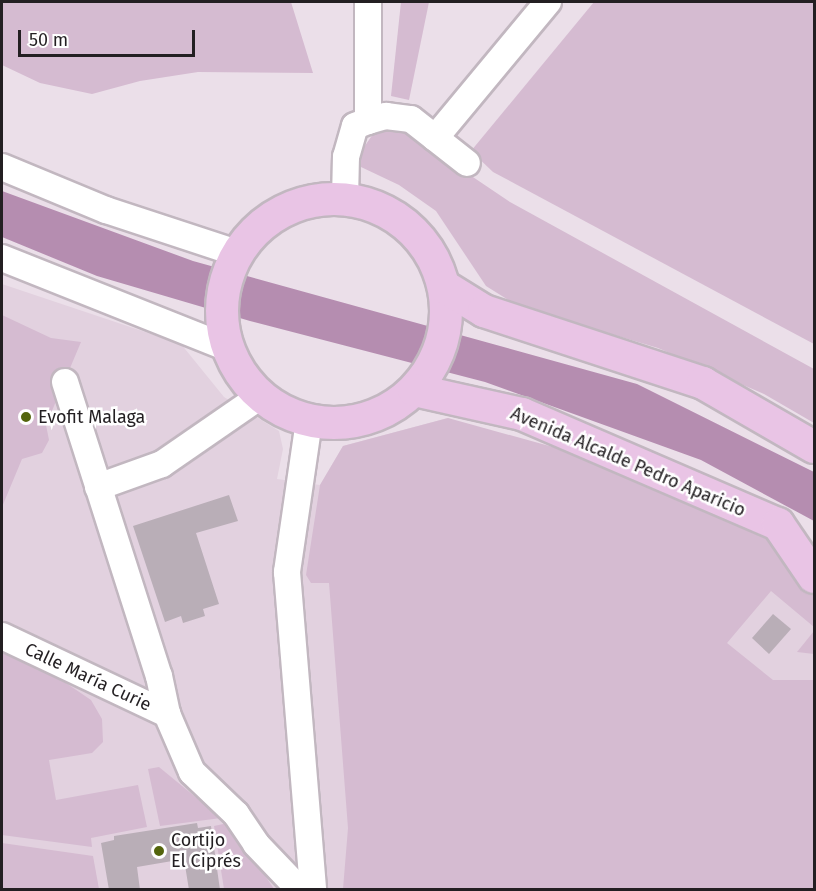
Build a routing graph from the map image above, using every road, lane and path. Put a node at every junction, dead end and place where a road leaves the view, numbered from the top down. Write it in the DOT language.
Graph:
graph roads {
  1 [pos="368,2"];
  2 [pos="548,2"];
  3 [pos="368,122"];
  4 [pos="435,138"];
  5 [pos="467,163"];
  6 [pos="2,166"];
  7 [pos="345,200"];
  8 [pos="237,253"];
  9 [pos="2,258"];
  10 [pos="445,287"];
  11 [pos="228,348"];
  12 [pos="65,382"];
  13 [pos="414,390"];
  14 [pos="262,395"];
  15 [pos="309,421"];
  16 [pos="814,447"];
  17 [pos="98,488"];
  18 [pos="814,577"];
  19 [pos="2,636"];
  20 [pos="167,714"];
  21 [pos="300,890"];
  22 [pos="313,890"];
  1 -- 3 [label="street"];
  2 -- 4 [label="street"];
  3 -- 4 [label="street"];
  3 -- 7 [label="street"];
  4 -- 5 [label="street"];
  6 -- 8 [label="street"];
  7 -- 8 [label="main road"];
  7 -- 10 [label="main road"];
  8 -- 11 [label="main road"];
  9 -- 11 [label="street"];
  10 -- 13 [label="main road"];
  10 -- 16 [label="main road"];
  11 -- 14 [label="main road"];
  12 -- 17 [label="street"];
  13 -- 15 [label="main road"];
  13 -- 18 [label="main road, Avenida Alcalde Pedro Aparicio"];
  14 -- 15 [label="main road"];
  14 -- 17 [label="street"];
  15 -- 22 [label="street"];
  17 -- 20 [label="street"];
  19 -- 20 [label="street, Calle María Curie"];
  20 -- 21 [label="street, Calle María Curie"];
}
